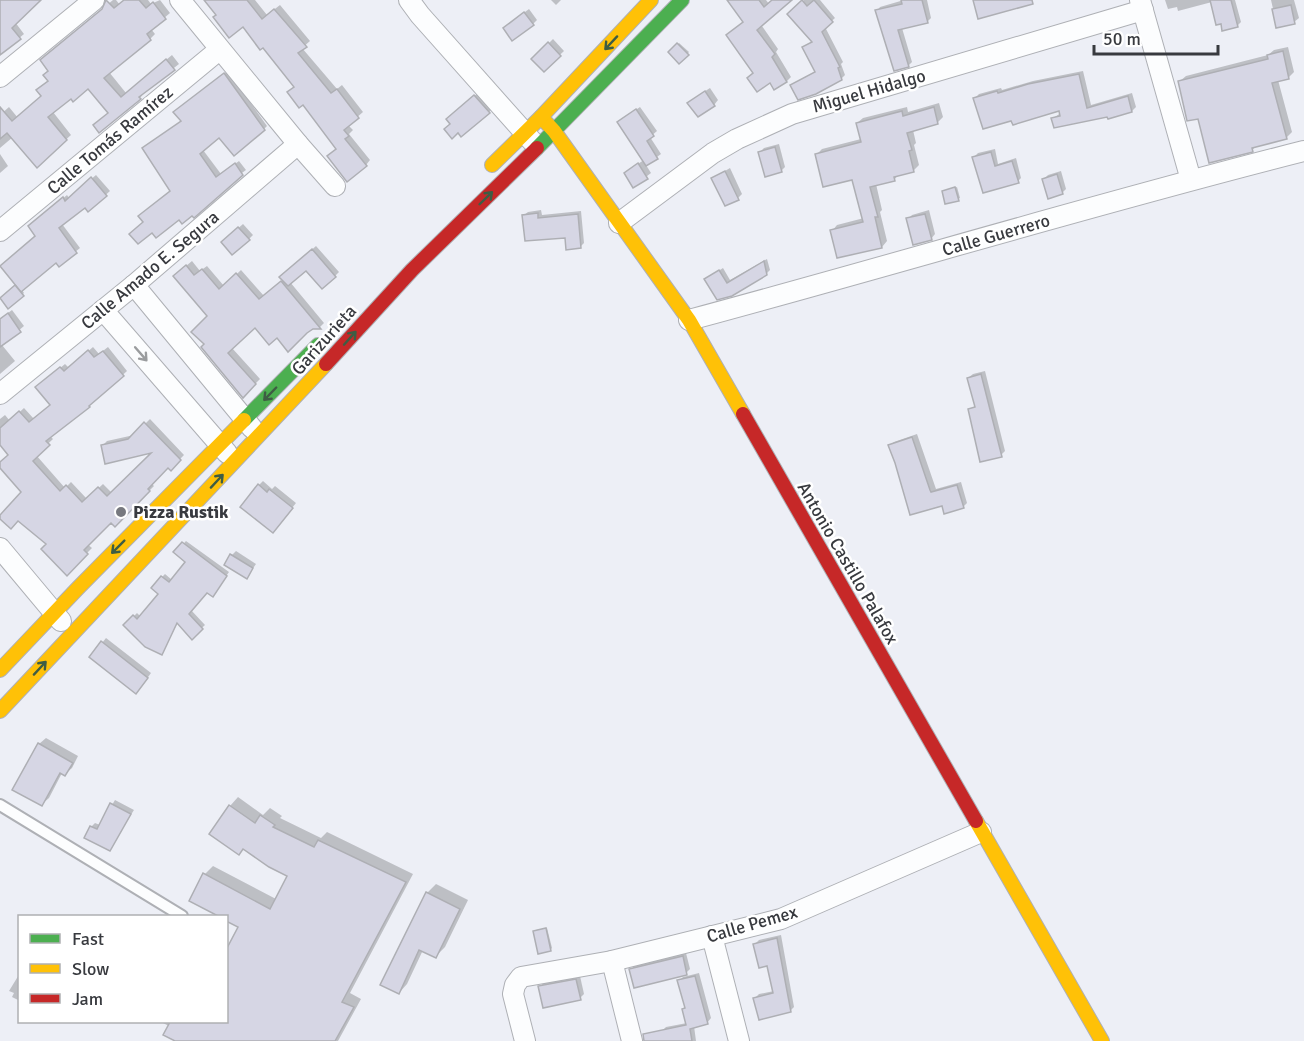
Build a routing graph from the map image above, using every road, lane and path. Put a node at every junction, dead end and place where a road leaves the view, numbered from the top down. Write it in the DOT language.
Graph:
graph roads {
  1 [pos="94,0"];
  2 [pos="180,0"];
  3 [pos="409,0"];
  4 [pos="651,0"];
  5 [pos="682,0"];
  6 [pos="1142,5"];
  7 [pos="219,50"];
  8 [pos="0,76"];
  9 [pos="541,117"];
  10 [pos="554,131"];
  11 [pos="524,133"];
  12 [pos="298,144"];
  13 [pos="538,147"];
  14 [pos="1304,151"];
  15 [pos="483,175"];
  16 [pos="1191,180"];
  17 [pos="335,186"];
  18 [pos="619,223"];
  19 [pos="0,231"];
  20 [pos="134,285"];
  21 [pos="103,310"];
  22 [pos="689,320"];
  23 [pos="327,336"];
  24 [pos="0,394"];
  25 [pos="245,420"];
  26 [pos="259,437"];
  27 [pos="221,446"];
  28 [pos="234,463"];
  29 [pos="0,548"];
  30 [pos="53,612"];
  31 [pos="72,635"];
  32 [pos="0,670"];
  33 [pos="0,711"];
  34 [pos="0,805"];
  35 [pos="981,832"];
  36 [pos="180,915"];
  37 [pos="712,936"];
  38 [pos="612,961"];
  39 [pos="525,1041"];
  40 [pos="632,1041"];
  41 [pos="740,1041"];
  42 [pos="1102,1041"];
  1 -- 8 [label="street"];
  2 -- 7 [label="street"];
  3 -- 11 [label="street"];
  4 -- 9 [label="main road, one-way"];
  5 -- 10 [label="main road, Garizurieta"];
  6 -- 16 [label="street"];
  6 -- 18 [label="street, Miguel Hidalgo"];
  7 -- 12 [label="street"];
  7 -- 19 [label="street, Calle Tomás Ramírez"];
  9 -- 10 [label="main road, Antonio Castillo Palafox"];
  9 -- 11 [label="main road"];
  10 -- 13 [label="main road, Garizurieta"];
  10 -- 18 [label="main road, Antonio Castillo Palafox"];
  11 -- 13 [label="street"];
  11 -- 15 [label="main road"];
  12 -- 17 [label="street"];
  12 -- 20 [label="street, Calle Amado E. Segura"];
  26 -- 13 [label="main road, Garizurieta, one-way"];
  14 -- 16 [label="street, Calle Guerrero"];
  16 -- 22 [label="street, Calle Guerrero"];
  18 -- 22 [label="main road, Antonio Castillo Palafox"];
  20 -- 21 [label="street, Calle Amado E. Segura"];
  20 -- 25 [label="street"];
  21 -- 24 [label="street, Calle Amado E. Segura"];
  21 -- 27 [label="street, one-way"];
  22 -- 35 [label="main road, Antonio Castillo Palafox"];
  23 -- 25 [label="main road, Garizurieta, one-way"];
  25 -- 26 [label="street"];
  25 -- 27 [label="main road, Garizurieta"];
  26 -- 28 [label="main road, Garizurieta"];
  27 -- 28 [label="street"];
  27 -- 30 [label="main road, Garizurieta, one-way"];
  31 -- 28 [label="main road, Garizurieta, one-way"];
  29 -- 30 [label="street"];
  30 -- 31 [label="street"];
  30 -- 32 [label="main road, Garizurieta"];
  33 -- 31 [label="main road, Garizurieta, one-way"];
  34 -- 36 [label="lane"];
  35 -- 37 [label="street, Calle Pemex"];
  35 -- 42 [label="main road, Antonio Castillo Palafox"];
  37 -- 38 [label="street, Calle Pemex"];
  37 -- 41 [label="street"];
  38 -- 39 [label="street, Calle Pemex"];
  38 -- 40 [label="street"];
}
